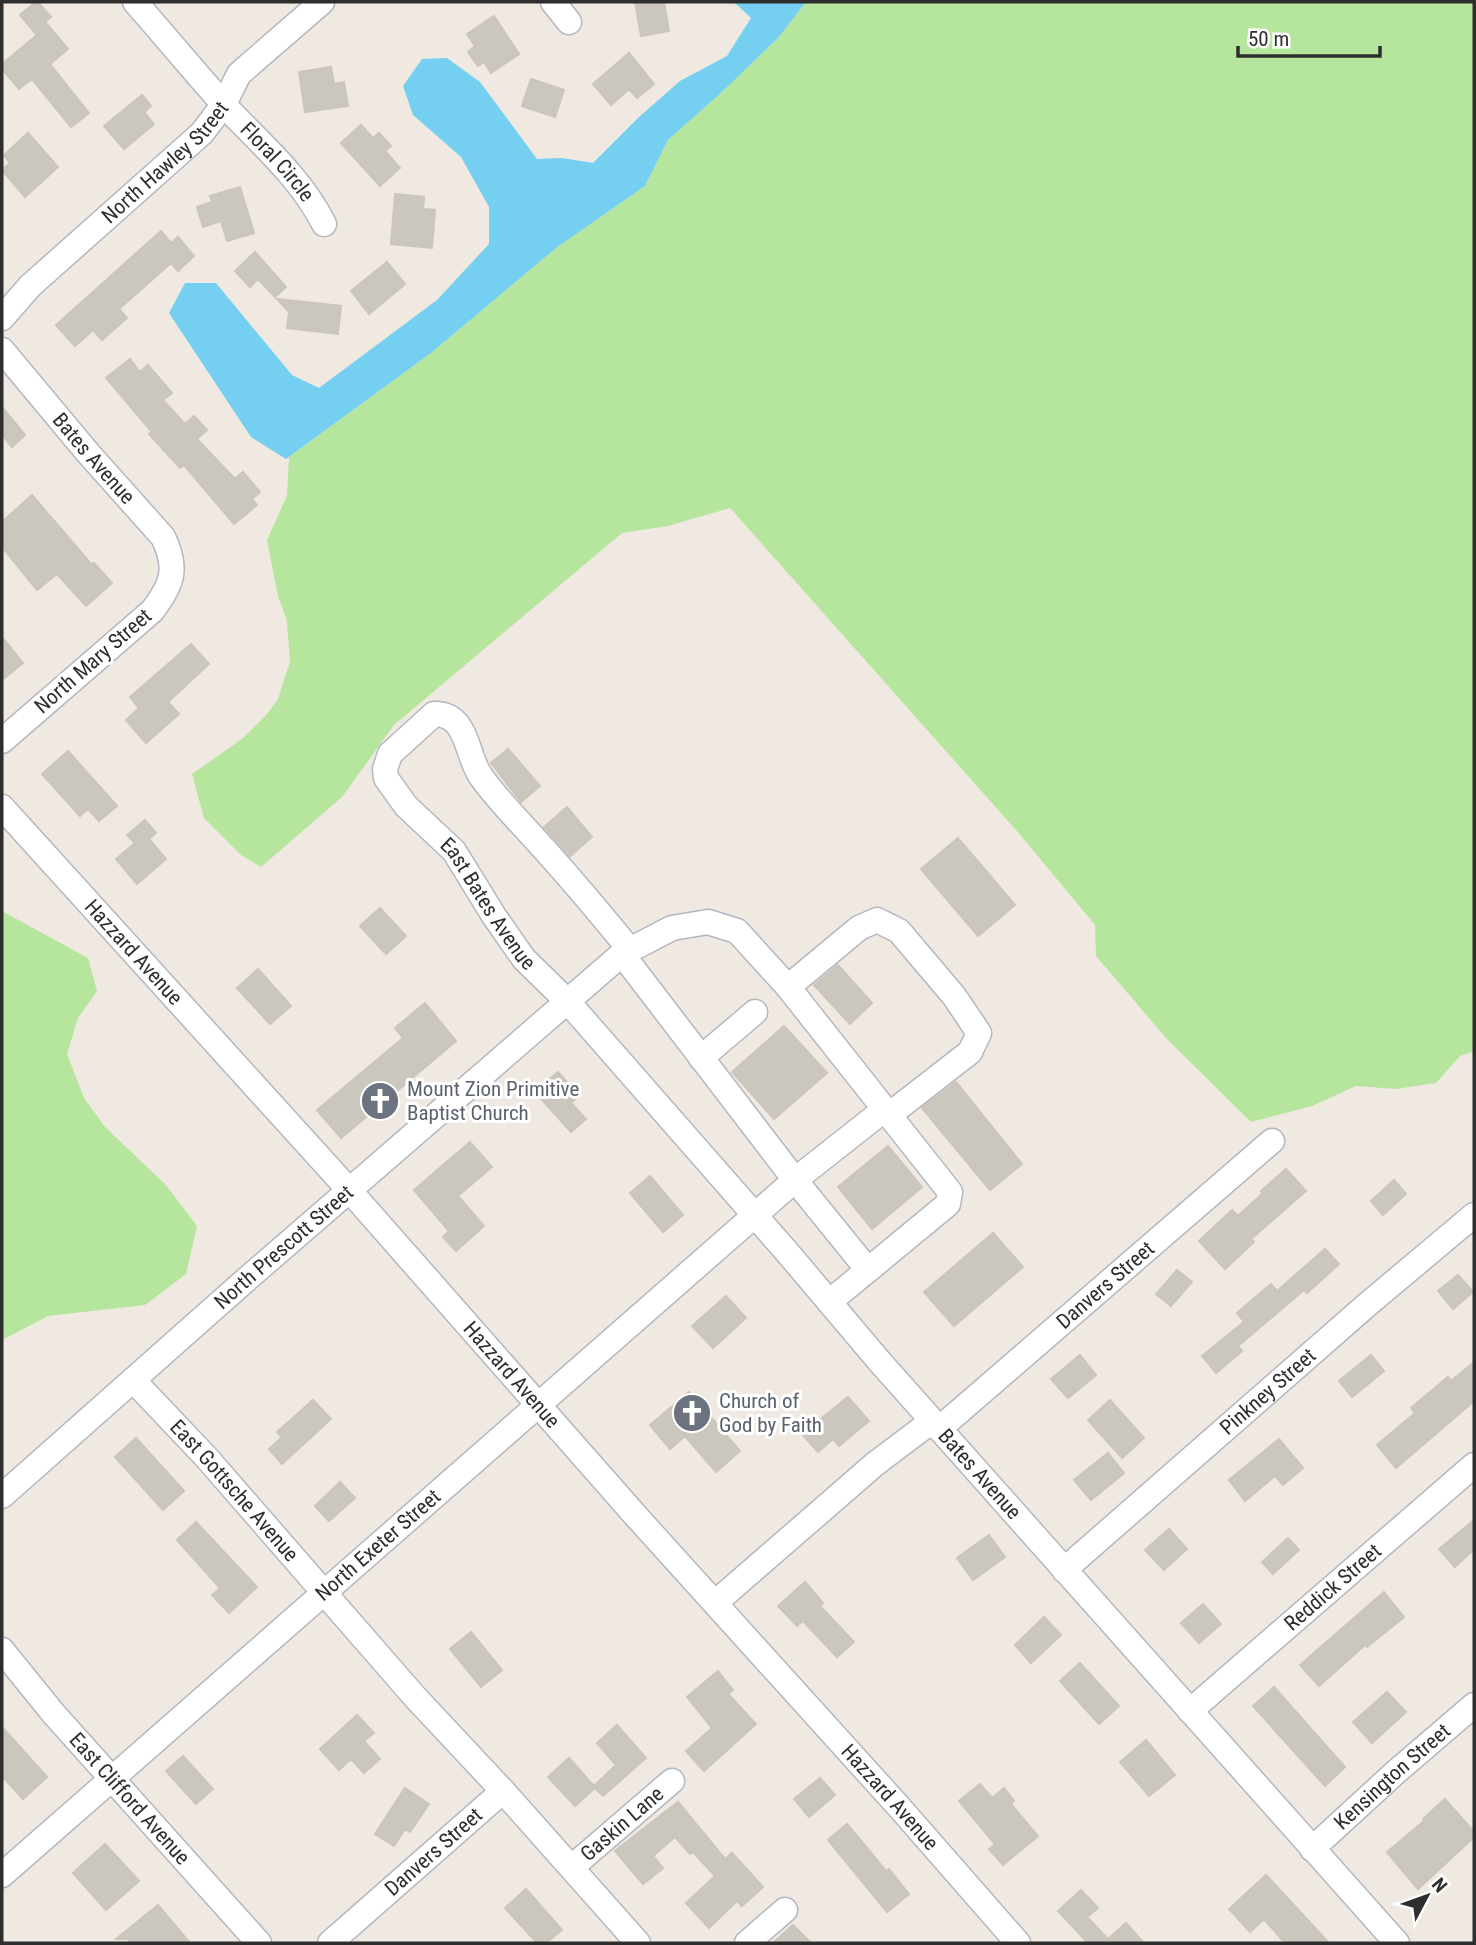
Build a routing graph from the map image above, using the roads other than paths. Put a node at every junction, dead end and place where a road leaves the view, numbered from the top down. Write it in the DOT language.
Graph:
graph roads {
  1 [pos="135,2"];
  2 [pos="323,2"];
  3 [pos="553,2"];
  4 [pos="569,22"];
  5 [pos="224,104"];
  6 [pos="324,224"];
  7 [pos="2,318"];
  8 [pos="2,351"];
  9 [pos="173,572"];
  10 [pos="2,740"];
  11 [pos="2,807"];
  12 [pos="626,952"];
  13 [pos="788,987"];
  14 [pos="568,1002"];
  15 [pos="755,1012"];
  16 [pos="701,1059"];
  17 [pos="887,1112"];
  18 [pos="1272,1141"];
  19 [pos="795,1180"];
  20 [pos="350,1191"];
  21 [pos="755,1215"];
  22 [pos="1474,1215"];
  23 [pos="868,1270"];
  24 [pos="829,1302"];
  25 [pos="133,1380"];
  26 [pos="538,1405"];
  27 [pos="936,1425"];
  28 [pos="1474,1465"];
  29 [pos="2,1496"];
  30 [pos="1064,1570"];
  31 [pos="323,1593"];
  32 [pos="715,1602"];
  33 [pos="2,1650"];
  34 [pos="1474,1705"];
  35 [pos="1190,1711"];
  36 [pos="113,1778"];
  37 [pos="672,1781"];
  38 [pos="503,1791"];
  39 [pos="1312,1849"];
  40 [pos="572,1867"];
  41 [pos="2,1875"];
  42 [pos="785,1910"];
  43 [pos="259,1943"];
  44 [pos="330,1943"];
  45 [pos="638,1943"];
  46 [pos="747,1943"];
  47 [pos="1018,1943"];
  48 [pos="1396,1943"];
  1 -- 5 [label="street, Floral Circle"];
  2 -- 5 [label="street, North Hawley Street"];
  3 -- 4 [label="street"];
  5 -- 6 [label="street, Floral Circle"];
  5 -- 7 [label="street, North Hawley Street"];
  8 -- 9 [label="street, Bates Avenue"];
  9 -- 10 [label="street, North Mary Street"];
  11 -- 20 [label="street, Hazzard Avenue"];
  12 -- 13 [label="street, North Prescott Street"];
  12 -- 14 [label="street, North Prescott Street"];
  12 -- 14 [label="street, East Bates Avenue"];
  12 -- 16 [label="street"];
  13 -- 17 [label="street, North Prescott Street"];
  13 -- 17 [label="street, North Exeter Street"];
  14 -- 20 [label="street, North Prescott Street"];
  14 -- 21 [label="street, Bates Avenue"];
  15 -- 16 [label="street"];
  16 -- 19 [label="street"];
  17 -- 19 [label="street, North Exeter Street"];
  17 -- 23 [label="street, North Prescott Street"];
  18 -- 27 [label="street, Danvers Street"];
  19 -- 21 [label="street, North Exeter Street"];
  19 -- 23 [label="street"];
  20 -- 25 [label="street, North Prescott Street"];
  20 -- 26 [label="street, Hazzard Avenue"];
  21 -- 24 [label="street, Bates Avenue"];
  21 -- 26 [label="street, North Exeter Street"];
  22 -- 30 [label="street, Pinkney Street"];
  23 -- 24 [label="street, North Prescott Street"];
  24 -- 27 [label="street, Bates Avenue"];
  25 -- 29 [label="street, North Prescott Street"];
  25 -- 31 [label="street, East Gottsche Avenue"];
  26 -- 31 [label="street, North Exeter Street"];
  26 -- 32 [label="street, Hazzard Avenue"];
  27 -- 30 [label="street, Bates Avenue"];
  27 -- 32 [label="street, Danvers Street"];
  28 -- 35 [label="street, Reddick Street"];
  30 -- 35 [label="street, Bates Avenue"];
  31 -- 36 [label="street, North Exeter Street"];
  31 -- 38 [label="street, East Gottsche Avenue"];
  32 -- 47 [label="street, Hazzard Avenue"];
  33 -- 36 [label="street, East Clifford Avenue"];
  34 -- 39 [label="street, Kensington Street"];
  35 -- 39 [label="street, Bates Avenue"];
  36 -- 41 [label="street, North Exeter Street"];
  36 -- 43 [label="street, East Clifford Avenue"];
  37 -- 40 [label="street, Gaskin Lane"];
  38 -- 40 [label="street"];
  38 -- 44 [label="street, Danvers Street"];
  39 -- 48 [label="street, Bates Avenue"];
  40 -- 45 [label="street"];
  42 -- 46 [label="street"];
}
